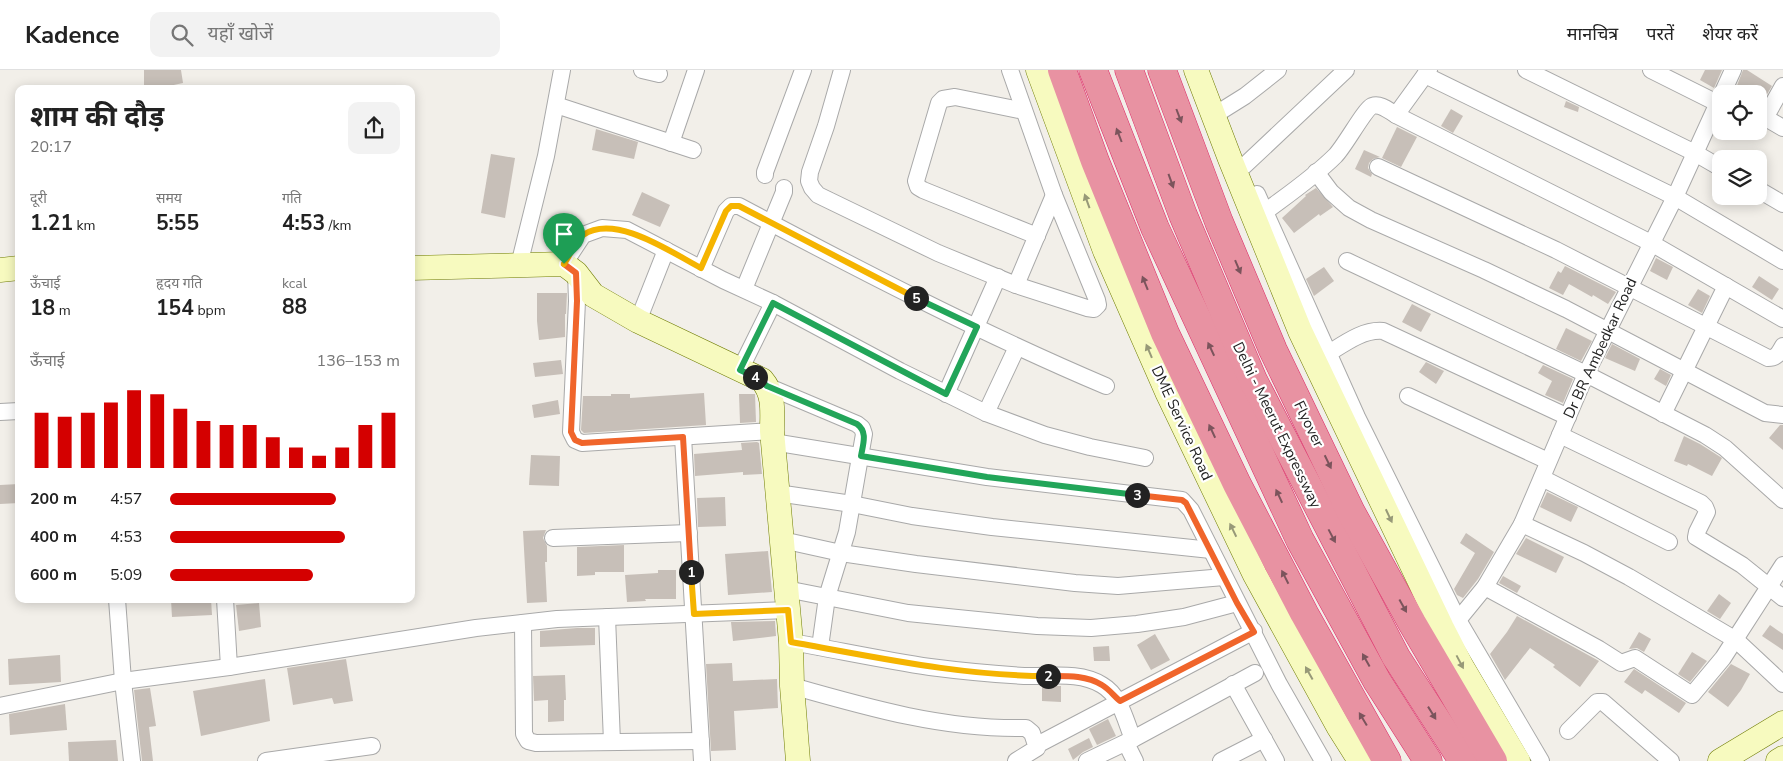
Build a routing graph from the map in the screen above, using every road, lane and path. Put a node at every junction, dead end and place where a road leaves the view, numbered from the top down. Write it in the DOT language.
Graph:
graph roads {
  1 [pos="562,70"];
  2 [pos="642,70"];
  3 [pos="696,70"];
  4 [pos="803,70"];
  5 [pos="842,70"];
  6 [pos="1010,70"];
  7 [pos="1038,70"];
  8 [pos="1062,70"];
  9 [pos="1093,70"];
  10 [pos="1130,70"];
  11 [pos="1162,70"];
  12 [pos="1196,70"];
  13 [pos="1205,70"];
  14 [pos="1278,70"];
  15 [pos="1346,70"];
  16 [pos="1526,70"];
  17 [pos="1651,70"];
  18 [pos="1733,70"];
  19 [pos="1427,73"];
  20 [pos="659,74"];
  21 [pos="1726,85"];
  22 [pos="1783,86"];
  23 [pos="1712,93"];
  24 [pos="556,105"];
  25 [pos="1767,109"];
  26 [pos="1024,111"];
  27 [pos="1221,111"];
  28 [pos="1712,114"];
  29 [pos="1396,115"];
  30 [pos="1767,119"];
  31 [pos="1783,128"];
  32 [pos="670,143"];
  33 [pos="693,150"];
  34 [pos="1695,153"];
  35 [pos="1712,163"];
  36 [pos="1244,166"];
  37 [pos="1378,167"];
  38 [pos="1316,172"];
  39 [pos="765,176"];
  40 [pos="784,188"];
  41 [pos="1054,195"];
  42 [pos="1767,195"];
  43 [pos="1675,197"];
  44 [pos="1783,204"];
  45 [pos="1260,216"];
  46 [pos="771,224"];
  47 [pos="1037,236"];
  48 [pos="1651,243"];
  49 [pos="666,250"];
  50 [pos="1347,261"];
  51 [pos="1783,262"];
  52 [pos="519,265"];
  53 [pos="15,268"];
  54 [pos="415,268"];
  55 [pos="570,268"];
  56 [pos="701,268"];
  57 [pos="0,270"];
  58 [pos="998,277"];
  59 [pos="1016,285"];
  60 [pos="1726,286"];
  61 [pos="1629,287"];
  62 [pos="744,290"];
  63 [pos="773,303"];
  64 [pos="1783,319"];
  65 [pos="638,321"];
  66 [pos="977,327"];
  67 [pos="1705,327"];
  68 [pos="1607,331"];
  69 [pos="1783,346"];
  70 [pos="1017,347"];
  71 [pos="1322,358"];
  72 [pos="740,370"];
  73 [pos="1684,371"];
  74 [pos="1586,374"];
  75 [pos="767,386"];
  76 [pos="1106,386"];
  77 [pos="946,394"];
  78 [pos="1408,396"];
  79 [pos="15,411"];
  80 [pos="0,412"];
  81 [pos="986,413"];
  82 [pos="1663,414"];
  83 [pos="1783,415"];
  84 [pos="1568,417"];
  85 [pos="1560,435"];
  86 [pos="772,436"];
  87 [pos="683,437"];
  88 [pos="861,456"];
  89 [pos="1145,458"];
  90 [pos="1548,461"];
  91 [pos="1542,478"];
  92 [pos="777,492"];
  93 [pos="1783,500"];
  94 [pos="852,504"];
  95 [pos="1522,524"];
  96 [pos="689,533"];
  97 [pos="553,538"];
  98 [pos="782,540"];
  99 [pos="1669,542"];
  100 [pos="1211,550"];
  101 [pos="841,554"];
  102 [pos="1783,565"];
  103 [pos="1224,577"];
  104 [pos="1485,587"];
  105 [pos="1769,587"];
  106 [pos="827,597"];
  107 [pos="1783,598"];
  108 [pos="787,600"];
  109 [pos="117,603"];
  110 [pos="225,603"];
  111 [pos="1237,603"];
  112 [pos="694,614"];
  113 [pos="607,617"];
  114 [pos="1458,620"];
  115 [pos="523,623"];
  116 [pos="1254,632"];
  117 [pos="1736,640"];
  118 [pos="791,642"];
  119 [pos="820,647"];
  120 [pos="229,667"];
  121 [pos="1255,673"];
  122 [pos="123,681"];
  123 [pos="1233,684"];
  124 [pos="1783,684"];
  125 [pos="792,686"];
  126 [pos="1120,701"];
  127 [pos="0,706"];
  128 [pos="1783,723"];
  129 [pos="1568,731"];
  130 [pos="1264,739"];
  131 [pos="701,741"];
  132 [pos="1130,741"];
  133 [pos="612,742"];
  134 [pos="1037,745"];
  135 [pos="372,746"];
  136 [pos="1783,758"];
  137 [pos="132,761"];
  138 [pos="266,761"];
  139 [pos="702,761"];
  140 [pos="798,761"];
  141 [pos="1016,761"];
  142 [pos="1087,761"];
  143 [pos="1135,761"];
  144 [pos="1221,761"];
  145 [pos="1276,761"];
  146 [pos="1323,761"];
  147 [pos="1360,761"];
  148 [pos="1388,761"];
  149 [pos="1428,761"];
  150 [pos="1463,761"];
  151 [pos="1493,761"];
  152 [pos="1518,761"];
  153 [pos="1541,761"];
  154 [pos="1671,761"];
  155 [pos="1720,761"];
  156 [pos="1778,761"];
  1 -- 24 [label="street"];
  2 -- 20 [label="street"];
  3 -- 32 [label="street"];
  4 -- 39 [label="street"];
  5 -- 58 [label="street"];
  6 -- 26 [label="street"];
  147 -- 7 [label="main road, DME Service Road, one-way"];
  148 -- 8 [label="highway, one-way"];
  149 -- 9 [label="highway, Delhi - Meerut Expressway, one-way"];
  10 -- 150 [label="highway, Delhi - Meerut Expressway, one-way"];
  11 -- 151 [label="highway, Flyover, one-way"];
  12 -- 45 [label="main road"];
  13 -- 27 [label="street"];
  14 -- 27 [label="street"];
  15 -- 36 [label="street"];
  16 -- 34 [label="street"];
  17 -- 23 [label="street"];
  18 -- 21 [label="street, Dr BR Ambedkar Road"];
  19 -- 29 [label="street"];
  19 -- 43 [label="street"];
  22 -- 25 [label="street"];
  24 -- 32 [label="street"];
  24 -- 52 [label="street"];
  26 -- 41 [label="street"];
  26 -- 47 [label="street"];
  27 -- 36 [label="street"];
  28 -- 34 [label="street, Dr BR Ambedkar Road"];
  29 -- 38 [label="street"];
  29 -- 48 [label="street"];
  30 -- 31 [label="street"];
  32 -- 33 [label="street"];
  34 -- 35 [label="street"];
  34 -- 43 [label="street, Dr BR Ambedkar Road"];
  36 -- 45 [label="street"];
  37 -- 61 [label="street"];
  38 -- 45 [label="street"];
  38 -- 68 [label="street"];
  40 -- 46 [label="street"];
  41 -- 47 [label="street"];
  41 -- 59 [label="street"];
  42 -- 44 [label="street"];
  43 -- 48 [label="street, Dr BR Ambedkar Road"];
  43 -- 51 [label="street"];
  45 -- 71 [label="main road"];
  46 -- 56 [label="street"];
  46 -- 62 [label="street"];
  46 -- 66 [label="street"];
  47 -- 59 [label="street"];
  48 -- 60 [label="street"];
  48 -- 61 [label="street, Dr BR Ambedkar Road"];
  49 -- 55 [label="street"];
  49 -- 56 [label="street"];
  49 -- 65 [label="street"];
  50 -- 74 [label="street"];
  52 -- 54 [label="main road"];
  52 -- 55 [label="main road"];
  53 -- 57 [label="main road"];
  55 -- 65 [label="main road"];
  55 -- 87 [label="street"];
  56 -- 62 [label="street"];
  58 -- 59 [label="street"];
  58 -- 66 [label="street"];
  60 -- 64 [label="street"];
  60 -- 67 [label="street"];
  61 -- 67 [label="street"];
  61 -- 68 [label="street, Dr BR Ambedkar Road"];
  62 -- 63 [label="street"];
  63 -- 72 [label="street"];
  63 -- 77 [label="street"];
  65 -- 72 [label="main road"];
  66 -- 70 [label="street"];
  66 -- 77 [label="street"];
  67 -- 69 [label="street"];
  67 -- 73 [label="street"];
  68 -- 73 [label="street"];
  68 -- 74 [label="street, Dr BR Ambedkar Road"];
  70 -- 76 [label="street"];
  70 -- 81 [label="street"];
  71 -- 84 [label="street"];
  71 -- 114 [label="street"];
  71 -- 152 [label="main road, one-way"];
  72 -- 75 [label="main road"];
  73 -- 82 [label="street"];
  73 -- 83 [label="street"];
  74 -- 82 [label="street"];
  74 -- 84 [label="street, Dr BR Ambedkar Road"];
  75 -- 86 [label="main road"];
  75 -- 88 [label="street"];
  77 -- 81 [label="street"];
  78 -- 90 [label="street"];
  79 -- 80 [label="street"];
  81 -- 89 [label="street"];
  82 -- 93 [label="street"];
  84 -- 85 [label="street, Dr BR Ambedkar Road"];
  85 -- 90 [label="street, Dr BR Ambedkar Road"];
  85 -- 105 [label="street"];
  86 -- 87 [label="street"];
  86 -- 88 [label="street"];
  86 -- 92 [label="main road"];
  87 -- 96 [label="street"];
  88 -- 94 [label="street"];
  88 -- 100 [label="street"];
  90 -- 91 [label="street, Dr BR Ambedkar Road"];
  91 -- 95 [label="street, Dr BR Ambedkar Road"];
  91 -- 99 [label="street"];
  92 -- 94 [label="street"];
  92 -- 98 [label="main road"];
  94 -- 100 [label="street"];
  94 -- 101 [label="street"];
  95 -- 104 [label="street, Dr BR Ambedkar Road"];
  95 -- 117 [label="street"];
  96 -- 97 [label="street"];
  96 -- 112 [label="street"];
  98 -- 101 [label="street"];
  98 -- 108 [label="main road"];
  100 -- 103 [label="street"];
  101 -- 103 [label="street"];
  101 -- 106 [label="street"];
  102 -- 105 [label="street"];
  103 -- 111 [label="street"];
  104 -- 114 [label="street, Dr BR Ambedkar Road"];
  104 -- 117 [label="street"];
  105 -- 107 [label="street"];
  105 -- 117 [label="street"];
  106 -- 108 [label="street"];
  106 -- 111 [label="street"];
  106 -- 119 [label="street"];
  108 -- 112 [label="street"];
  108 -- 118 [label="main road"];
  109 -- 122 [label="street"];
  110 -- 120 [label="street"];
  111 -- 116 [label="street"];
  112 -- 113 [label="street"];
  112 -- 131 [label="street"];
  113 -- 115 [label="street"];
  113 -- 133 [label="street"];
  114 -- 153 [label="street"];
  115 -- 120 [label="street"];
  115 -- 133 [label="street"];
  116 -- 126 [label="street"];
  116 -- 146 [label="street"];
  117 -- 124 [label="street"];
  118 -- 119 [label="street"];
  118 -- 125 [label="main road"];
  119 -- 126 [label="street"];
  120 -- 122 [label="street"];
  121 -- 123 [label="street"];
  122 -- 127 [label="street"];
  122 -- 137 [label="street"];
  123 -- 130 [label="street"];
  123 -- 132 [label="street"];
  125 -- 134 [label="street"];
  125 -- 140 [label="main road"];
  126 -- 132 [label="street"];
  126 -- 134 [label="street"];
  128 -- 155 [label="main road"];
  129 -- 154 [label="street"];
  130 -- 144 [label="street"];
  130 -- 145 [label="street"];
  131 -- 133 [label="street"];
  131 -- 139 [label="street"];
  132 -- 142 [label="street"];
  132 -- 143 [label="street"];
  134 -- 141 [label="street"];
  135 -- 138 [label="street"];
  136 -- 156 [label="main road"];
}
